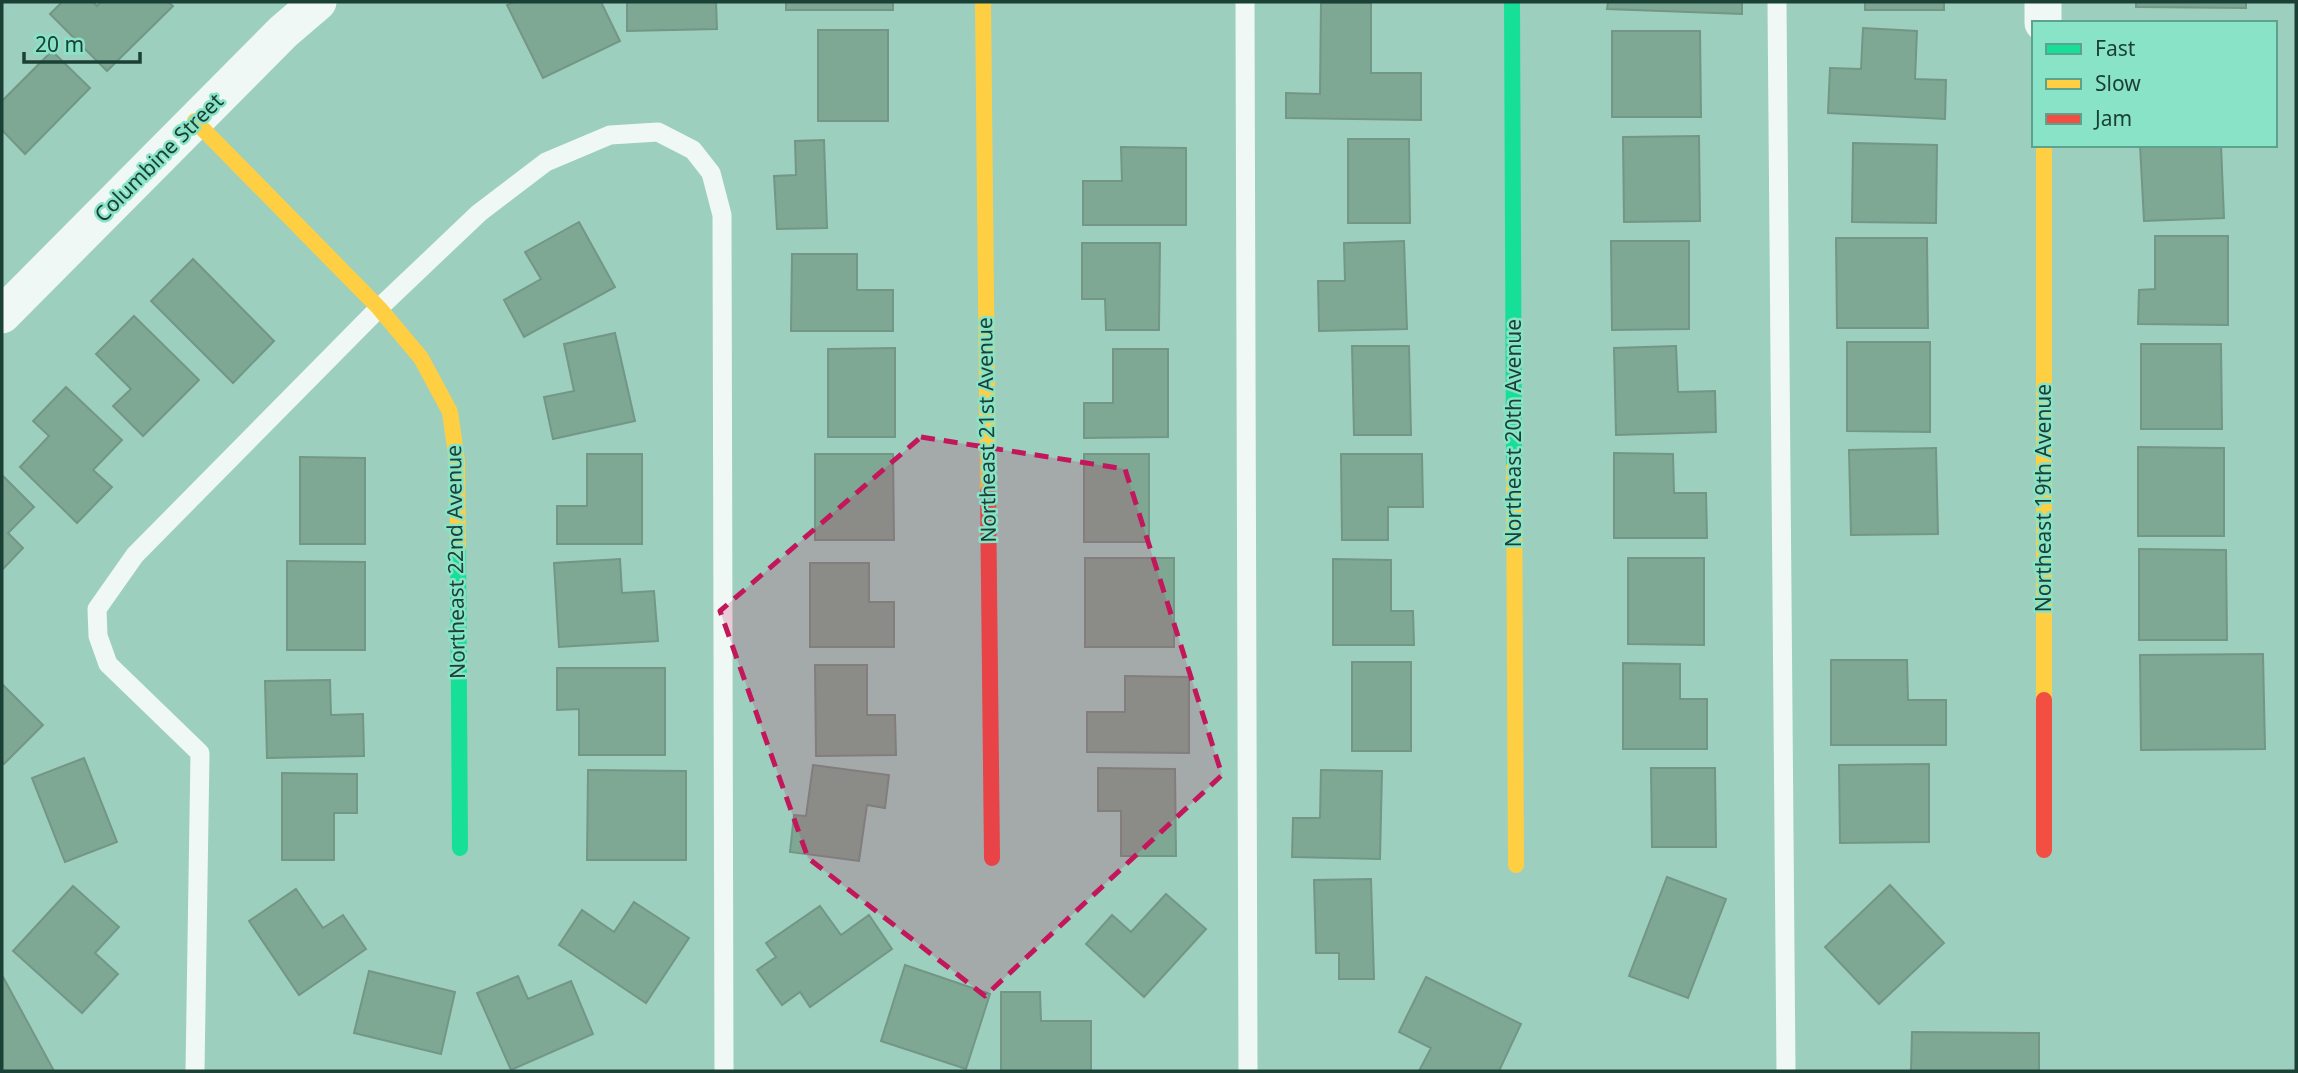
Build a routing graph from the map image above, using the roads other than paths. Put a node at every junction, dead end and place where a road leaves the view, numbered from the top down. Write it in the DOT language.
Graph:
graph roads {
  1 [pos="318,2"];
  2 [pos="984,2"];
  3 [pos="1245,2"];
  4 [pos="1512,2"];
  5 [pos="1777,2"];
  6 [pos="2043,2"];
  7 [pos="2043,21"];
  8 [pos="195,121"];
  9 [pos="2044,147"];
  10 [pos="379,308"];
  11 [pos="2,315"];
  12 [pos="460,848"];
  13 [pos="2044,850"];
  14 [pos="992,858"];
  15 [pos="1516,865"];
  16 [pos="195,1071"];
  17 [pos="724,1071"];
  18 [pos="1248,1071"];
  19 [pos="1786,1071"];
  1 -- 8 [label="street, Columbine Street"];
  2 -- 14 [label="street, Northeast 21st Avenue"];
  3 -- 18 [label="lane"];
  4 -- 15 [label="street, Northeast 20th Avenue"];
  5 -- 19 [label="lane"];
  6 -- 7 [label="street"];
  8 -- 10 [label="street, Northeast 22nd Avenue"];
  8 -- 11 [label="street, Columbine Street"];
  9 -- 13 [label="street, Northeast 19th Avenue"];
  10 -- 12 [label="street, Northeast 22nd Avenue"];
  10 -- 16 [label="lane"];
  10 -- 17 [label="lane"];
}
